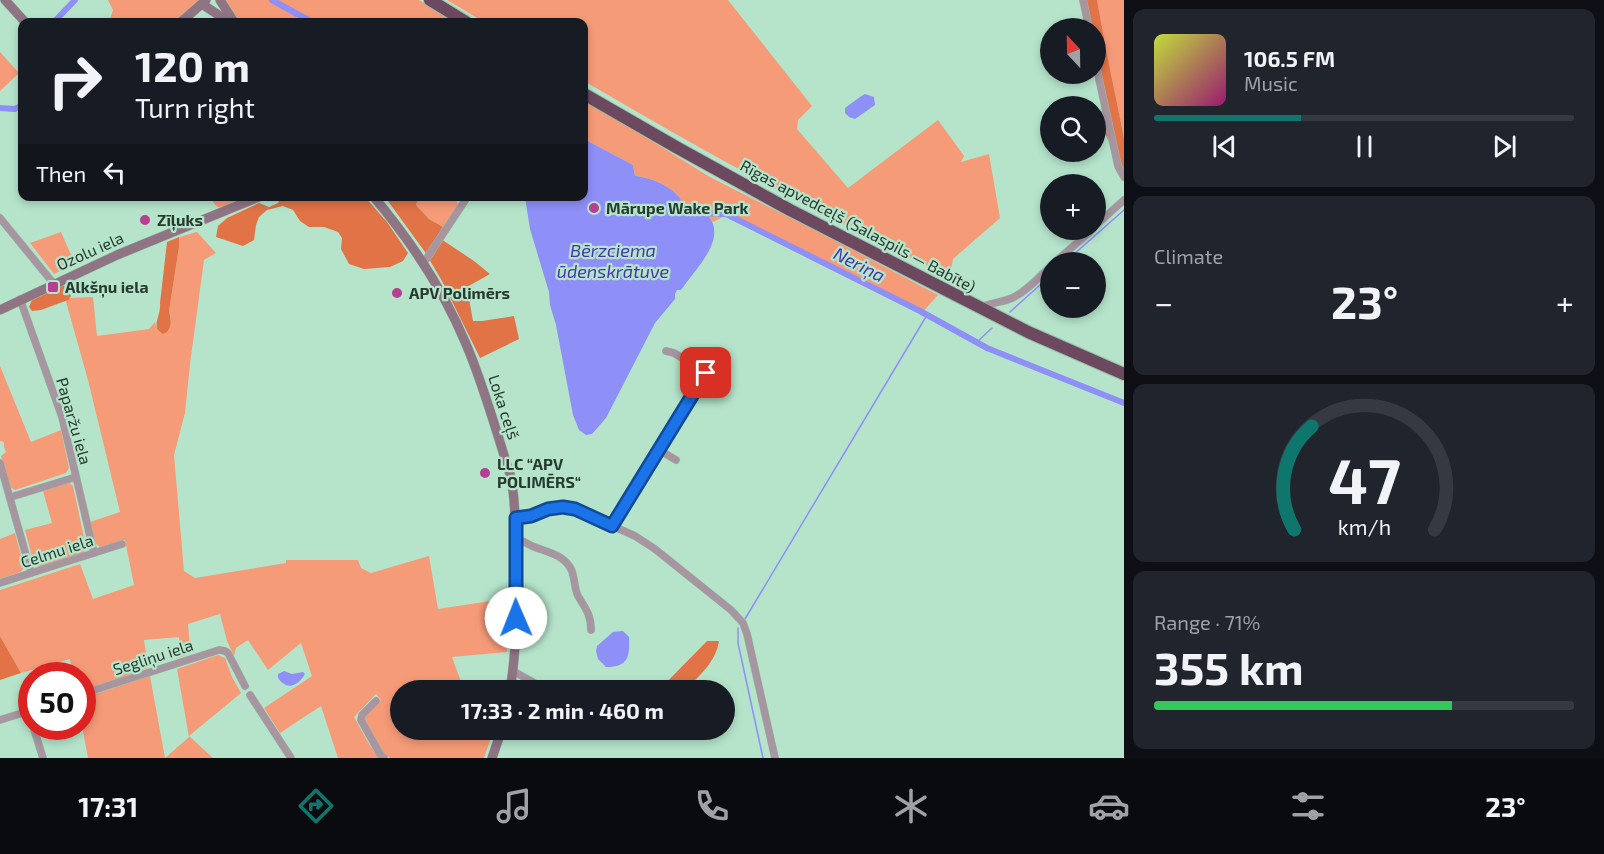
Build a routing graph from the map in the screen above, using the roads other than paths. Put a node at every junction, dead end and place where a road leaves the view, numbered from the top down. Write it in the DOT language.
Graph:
graph roads {
  1 [pos="5,0"];
  2 [pos="220,0"];
  3 [pos="430,0"];
  4 [pos="1083,0"];
  5 [pos="204,2"];
  6 [pos="21,18"];
  7 [pos="186,18"];
  8 [pos="224,18"];
  9 [pos="231,18"];
  10 [pos="459,18"];
  11 [pos="1087,18"];
  12 [pos="1100,84"];
  13 [pos="588,96"];
  14 [pos="1124,177"];
  15 [pos="1124,200"];
  16 [pos="249,201"];
  17 [pos="378,201"];
  18 [pos="465,201"];
  19 [pos="1106,216"];
  20 [pos="0,218"];
  21 [pos="1080,240"];
  22 [pos="1067,252"];
  23 [pos="423,264"];
  24 [pos="1040,276"];
  25 [pos="54,284"];
  26 [pos="20,299"];
  27 [pos="980,308"];
  28 [pos="0,310"];
  29 [pos="666,351"];
  30 [pos="1124,374"];
  31 [pos="659,450"];
  32 [pos="676,460"];
  33 [pos="0,463"];
  34 [pos="76,477"];
  35 [pos="10,497"];
  36 [pos="516,518"];
  37 [pos="612,526"];
  38 [pos="515,538"];
  39 [pos="122,544"];
  40 [pos="94,553"];
  41 [pos="31,573"];
  42 [pos="0,583"];
  43 [pos="591,630"];
  44 [pos="513,671"];
  45 [pos="512,680"];
  46 [pos="529,680"];
  47 [pos="245,686"];
  48 [pos="96,690"];
  49 [pos="250,695"];
  50 [pos="376,701"];
  51 [pos="18,715"];
  52 [pos="0,720"];
  53 [pos="37,740"];
  54 [pos="498,740"];
  55 [pos="43,758"];
  56 [pos="291,758"];
  57 [pos="384,758"];
  58 [pos="492,758"];
  59 [pos="775,758"];
  1 -- 6 [label="main road"];
  2 -- 9 [label="main road"];
  3 -- 10 [label="highway"];
  4 -- 11 [label="street"];
  5 -- 7 [label="main road"];
  5 -- 8 [label="main road"];
  12 -- 14 [label="street"];
  13 -- 27 [label="highway, Rīgas apvedceļš (Salaspils — Babīte)"];
  15 -- 19 [label="street"];
  16 -- 25 [label="main road, Ozolu iela"];
  17 -- 23 [label="main road, Loka ceļš"];
  18 -- 23 [label="street"];
  20 -- 25 [label="street"];
  21 -- 22 [label="street"];
  23 -- 36 [label="main road, Loka ceļš"];
  24 -- 27 [label="street"];
  25 -- 26 [label="main road, Ozolu iela"];
  26 -- 28 [label="main road, Ozolu iela"];
  26 -- 34 [label="street, Paparžu iela"];
  27 -- 30 [label="highway, Rīgas apvedceļš (Salaspils — Babīte)"];
  29 -- 31 [label="street"];
  31 -- 32 [label="street"];
  31 -- 37 [label="street"];
  33 -- 35 [label="street"];
  34 -- 35 [label="street"];
  34 -- 40 [label="street, Paparžu iela"];
  35 -- 41 [label="street"];
  36 -- 37 [label="street"];
  36 -- 38 [label="main road, Loka ceļš"];
  37 -- 59 [label="street"];
  38 -- 43 [label="street"];
  38 -- 44 [label="main road, Loka ceļš"];
  39 -- 40 [label="street, Celmu iela"];
  40 -- 41 [label="street, Celmu iela"];
  41 -- 42 [label="street, Celmu iela"];
  44 -- 45 [label="main road, Loka ceļš"];
  44 -- 46 [label="street"];
  47 -- 48 [label="street, Segliņu iela"];
  49 -- 56 [label="street"];
  50 -- 57 [label="street"];
  51 -- 52 [label="street"];
  53 -- 55 [label="street"];
  54 -- 58 [label="main road"];
}
